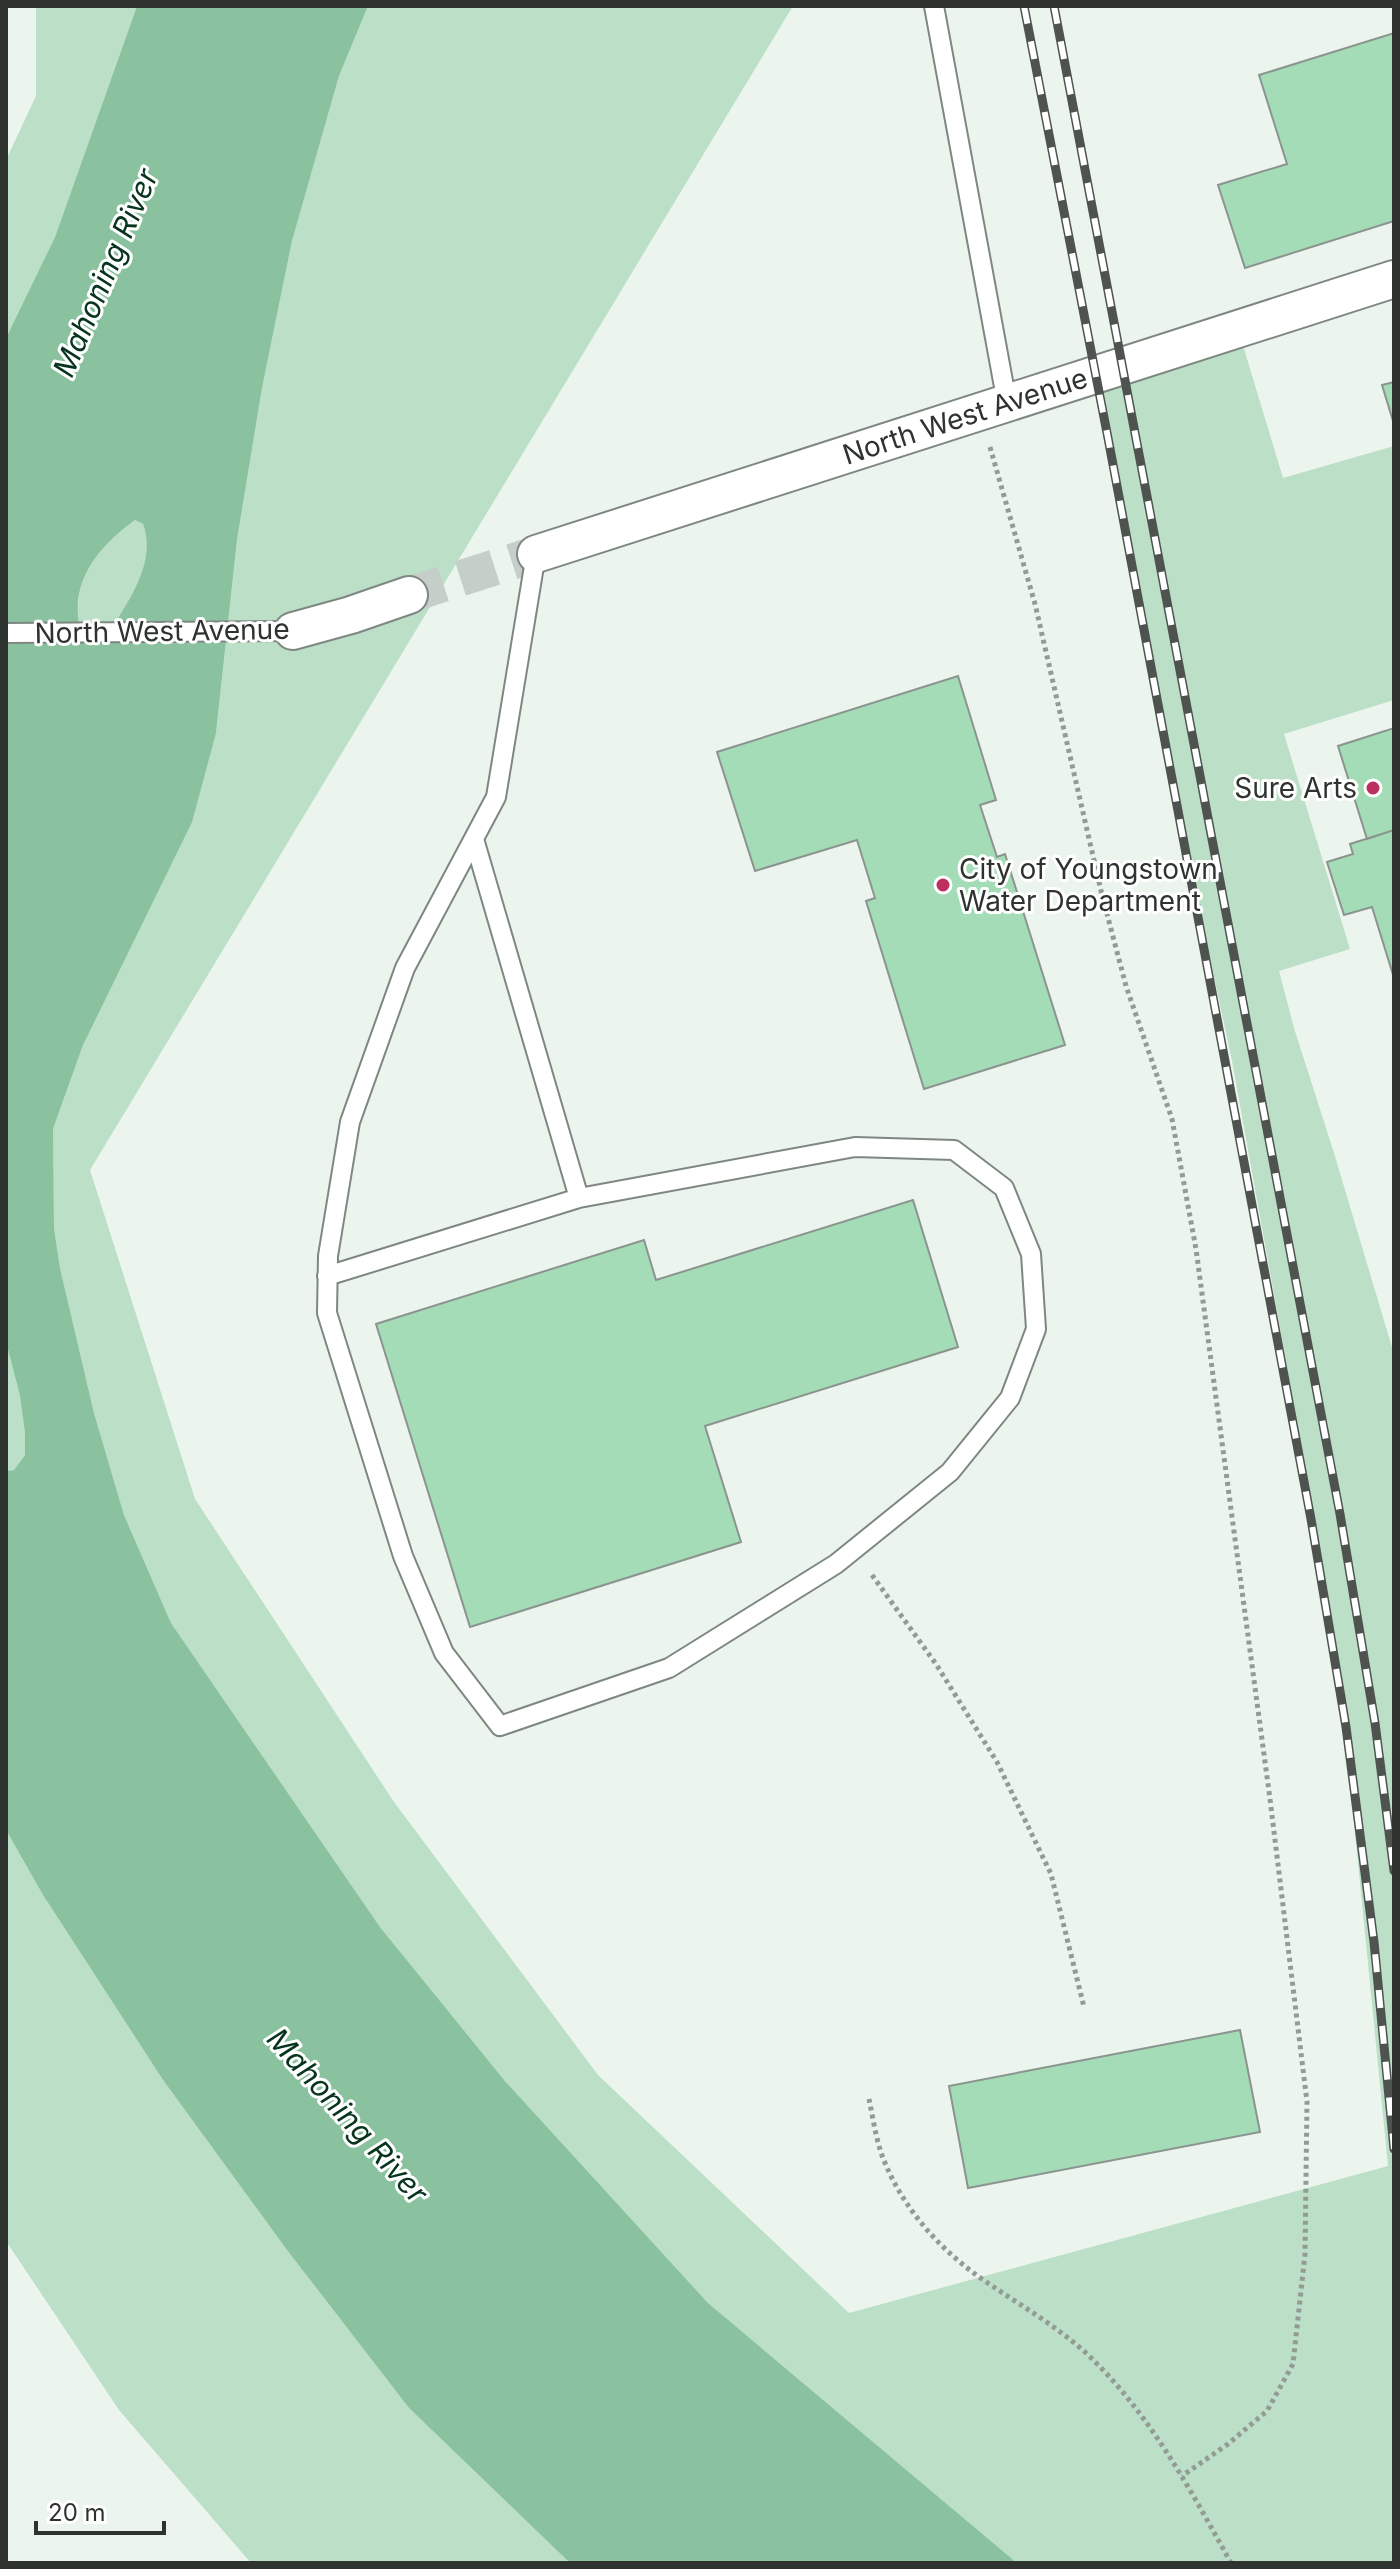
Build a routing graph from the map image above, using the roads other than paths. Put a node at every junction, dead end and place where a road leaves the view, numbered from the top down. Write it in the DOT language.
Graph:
graph roads {
  1 [pos="934,6"];
  2 [pos="1394,279"];
  3 [pos="993,407"];
  4 [pos="536,554"];
  5 [pos="409,595"];
  6 [pos="293,631"];
  7 [pos="6,633"];
  8 [pos="474,839"];
  9 [pos="579,1198"];
  10 [pos="327,1276"];
  1 -- 3 [label="lane"];
  2 -- 3 [label="street, North West Avenue"];
  3 -- 4 [label="street, North West Avenue"];
  4 -- 8 [label="lane"];
  5 -- 6 [label="street, North West Avenue"];
  6 -- 7 [label="lane, North West Avenue"];
  8 -- 9 [label="lane"];
  8 -- 10 [label="lane"];
  9 -- 10 [label="lane"];
  9 -- 10 [label="lane"];
}
